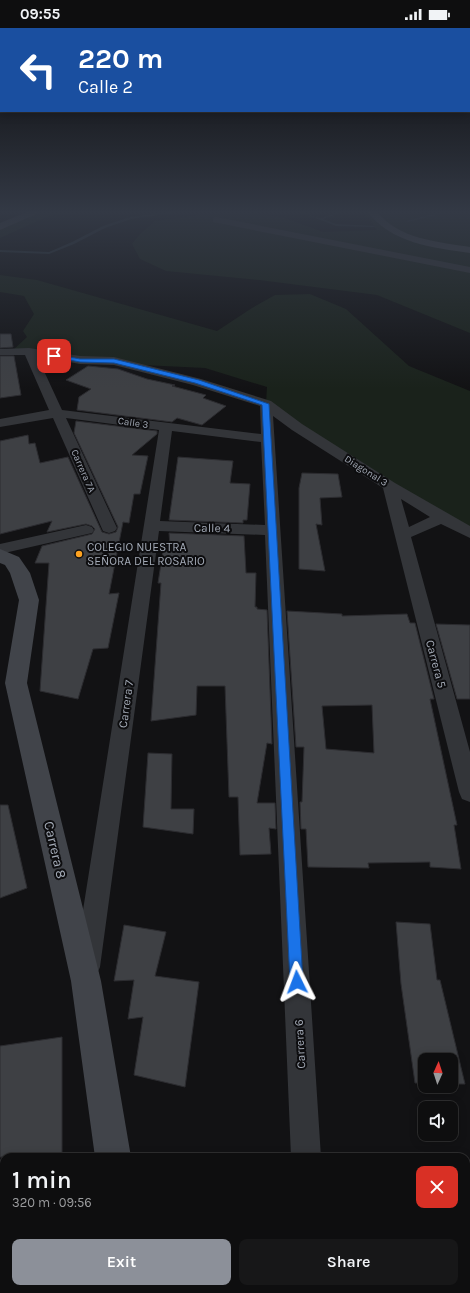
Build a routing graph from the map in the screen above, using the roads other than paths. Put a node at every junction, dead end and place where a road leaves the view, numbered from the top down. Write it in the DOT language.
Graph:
graph roads {
  1 [pos="29,351"];
  2 [pos="0,352"];
  3 [pos="266,404"];
  4 [pos="57,413"];
  5 [pos="0,423"];
  6 [pos="166,427"];
  7 [pos="268,439"];
  8 [pos="390,486"];
  9 [pos="442,518"];
  10 [pos="152,526"];
  11 [pos="109,528"];
  12 [pos="86,530"];
  13 [pos="272,530"];
  14 [pos="470,533"];
  15 [pos="403,535"];
  16 [pos="0,550"];
  17 [pos="0,555"];
  18 [pos="470,792"];
  19 [pos="86,980"];
  20 [pos="112,1153"];
  21 [pos="306,1153"];
  1 -- 2 [label="street, Diagonal 3"];
  1 -- 3 [label="street, Diagonal 3"];
  1 -- 4 [label="street"];
  3 -- 7 [label="street, Carrera 6"];
  3 -- 8 [label="street, Diagonal 3"];
  4 -- 5 [label="street, Calle 3"];
  4 -- 6 [label="street, Calle 3"];
  4 -- 11 [label="street, Carrera 7A"];
  6 -- 7 [label="street, Calle 3"];
  6 -- 10 [label="street, Carrera 7"];
  7 -- 13 [label="street, Carrera 6"];
  8 -- 9 [label="street, Diagonal 3"];
  8 -- 15 [label="street, Carrera 5"];
  9 -- 14 [label="street, Diagonal 3"];
  9 -- 15 [label="street"];
  10 -- 13 [label="street, Calle 4"];
  10 -- 19 [label="street, Carrera 7"];
  12 -- 16 [label="street"];
  13 -- 21 [label="street, Carrera 6"];
  15 -- 18 [label="street, Carrera 5"];
  17 -- 19 [label="street, Carrera 8"];
  19 -- 20 [label="street, Carrera 8"];
}
